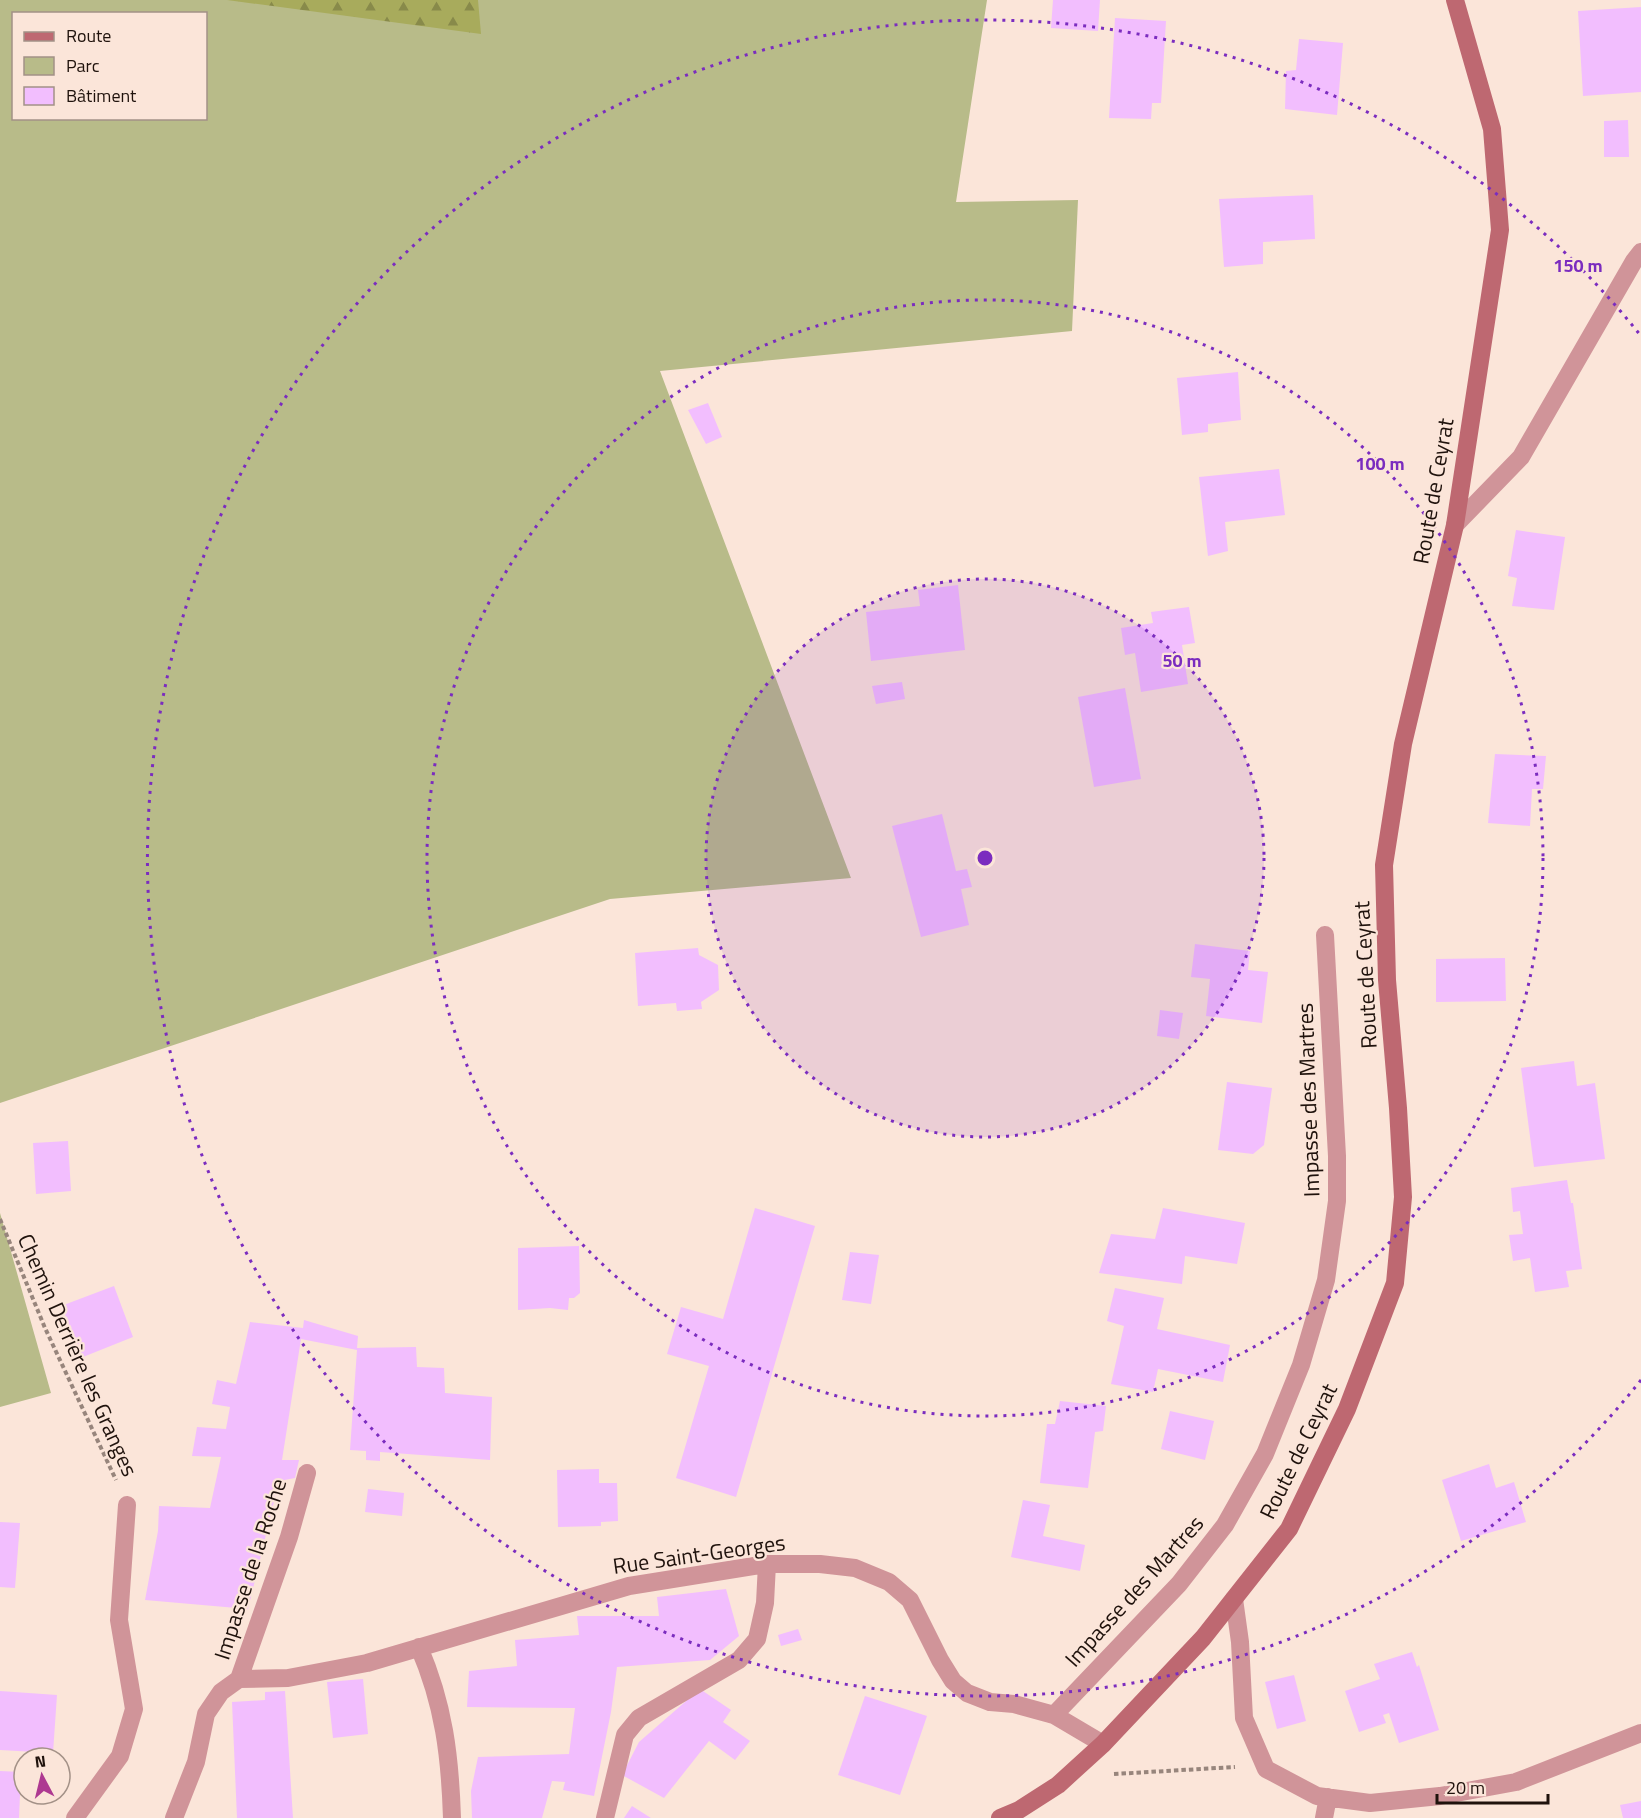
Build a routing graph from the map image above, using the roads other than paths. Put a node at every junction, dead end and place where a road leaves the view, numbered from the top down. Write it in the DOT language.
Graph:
graph roads {
  1 [pos="1455,0"];
  2 [pos="1641,252"];
  3 [pos="1455,525"];
  4 [pos="1325,935"];
  5 [pos="307,1473"];
  6 [pos="127,1505"];
  7 [pos="766,1564"];
  8 [pos="1234,1599"];
  9 [pos="419,1647"];
  10 [pos="239,1679"];
  11 [pos="1054,1715"];
  12 [pos="1641,1733"];
  13 [pos="1103,1744"];
  14 [pos="1328,1797"];
  15 [pos="1018,1814"];
  16 [pos="75,1818"];
  17 [pos="174,1818"];
  18 [pos="452,1818"];
  19 [pos="605,1818"];
  20 [pos="1000,1818"];
  21 [pos="1324,1818"];
  1 -- 3 [label="street, Route de Ceyrat"];
  2 -- 3 [label="street"];
  3 -- 8 [label="street, Route de Ceyrat"];
  4 -- 11 [label="street, Impasse des Martres"];
  5 -- 10 [label="street, Impasse de la Roche"];
  6 -- 16 [label="street"];
  7 -- 9 [label="street, Rue Saint-Georges"];
  7 -- 11 [label="street, Rue Saint-Georges"];
  7 -- 19 [label="street"];
  8 -- 13 [label="street, Route de Ceyrat"];
  8 -- 14 [label="street"];
  9 -- 10 [label="street, Rue Saint-Georges"];
  9 -- 18 [label="street"];
  10 -- 17 [label="street"];
  11 -- 13 [label="street, Rue Saint-Georges"];
  12 -- 14 [label="street"];
  13 -- 15 [label="street, Route de Ceyrat"];
  14 -- 21 [label="street"];
  15 -- 20 [label="street, Route de Ceyrat"];
}
